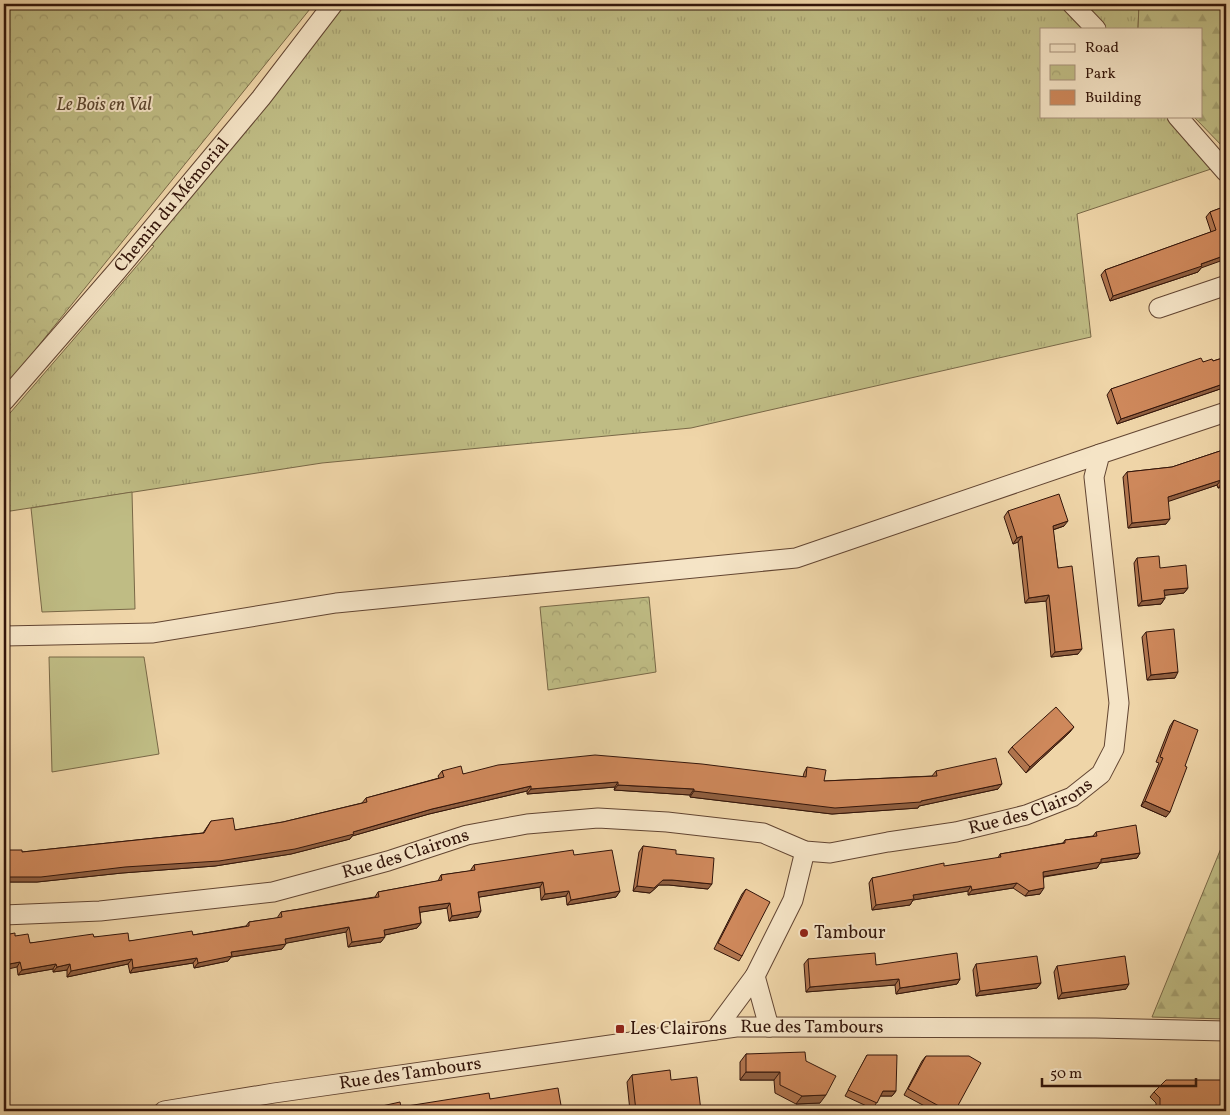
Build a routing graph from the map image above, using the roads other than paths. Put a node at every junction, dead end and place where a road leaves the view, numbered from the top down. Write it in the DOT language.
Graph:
graph roads {
  1 [pos="332,4"];
  2 [pos="1072,4"];
  3 [pos="1095,28"];
  4 [pos="1179,118"];
  5 [pos="1226,172"];
  6 [pos="1226,288"];
  7 [pos="1159,308"];
  8 [pos="4,401"];
  9 [pos="1226,412"];
  10 [pos="1100,454"];
  11 [pos="4,636"];
  12 [pos="805,851"];
  13 [pos="4,915"];
  14 [pos="755,976"];
  15 [pos="769,1027"];
  16 [pos="715,1030"];
  17 [pos="1226,1031"];
  18 [pos="164,1111"];
  1 -- 8 [label="street, Chemin du Mémorial"];
  2 -- 3 [label="street"];
  4 -- 5 [label="street"];
  6 -- 7 [label="street"];
  9 -- 10 [label="street"];
  10 -- 11 [label="street"];
  10 -- 12 [label="street, Rue des Clairons"];
  12 -- 13 [label="street, Rue des Clairons"];
  12 -- 14 [label="street"];
  14 -- 15 [label="street"];
  14 -- 16 [label="street"];
  15 -- 16 [label="street, Rue des Tambours"];
  15 -- 17 [label="street, Rue des Tambours"];
  16 -- 18 [label="street, Rue des Tambours"];
}
